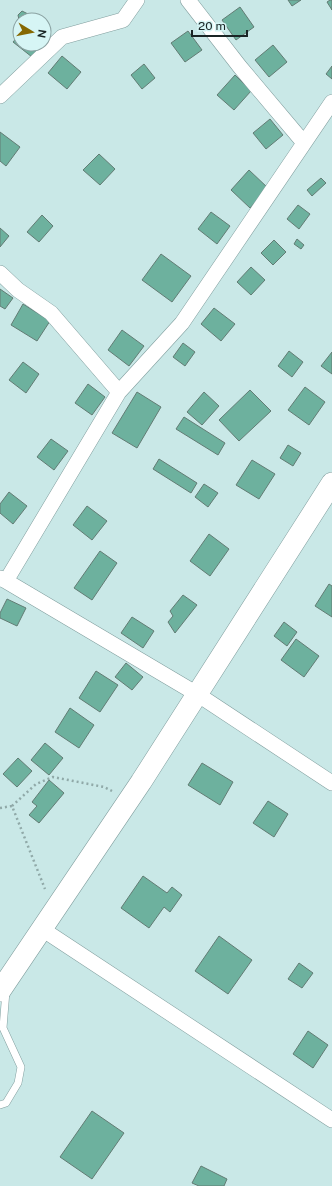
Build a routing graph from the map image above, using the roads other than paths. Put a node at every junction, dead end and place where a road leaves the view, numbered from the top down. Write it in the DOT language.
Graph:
graph roads {
  1 [pos="137,0"];
  2 [pos="188,0"];
  3 [pos="0,96"];
  4 [pos="332,102"];
  5 [pos="304,143"];
  6 [pos="0,273"];
  7 [pos="119,392"];
  8 [pos="332,483"];
  9 [pos="3,580"];
  10 [pos="197,694"];
  11 [pos="332,783"];
  12 [pos="42,929"];
  13 [pos="3,986"];
  14 [pos="0,1105"];
  15 [pos="332,1120"];
  1 -- 3 [label="street"];
  2 -- 5 [label="street"];
  4 -- 5 [label="street"];
  5 -- 7 [label="street"];
  6 -- 7 [label="street"];
  7 -- 9 [label="street"];
  8 -- 10 [label="main road"];
  9 -- 10 [label="street"];
  10 -- 11 [label="street"];
  10 -- 12 [label="main road"];
  12 -- 13 [label="main road"];
  12 -- 15 [label="street"];
  13 -- 14 [label="lane"];
}
